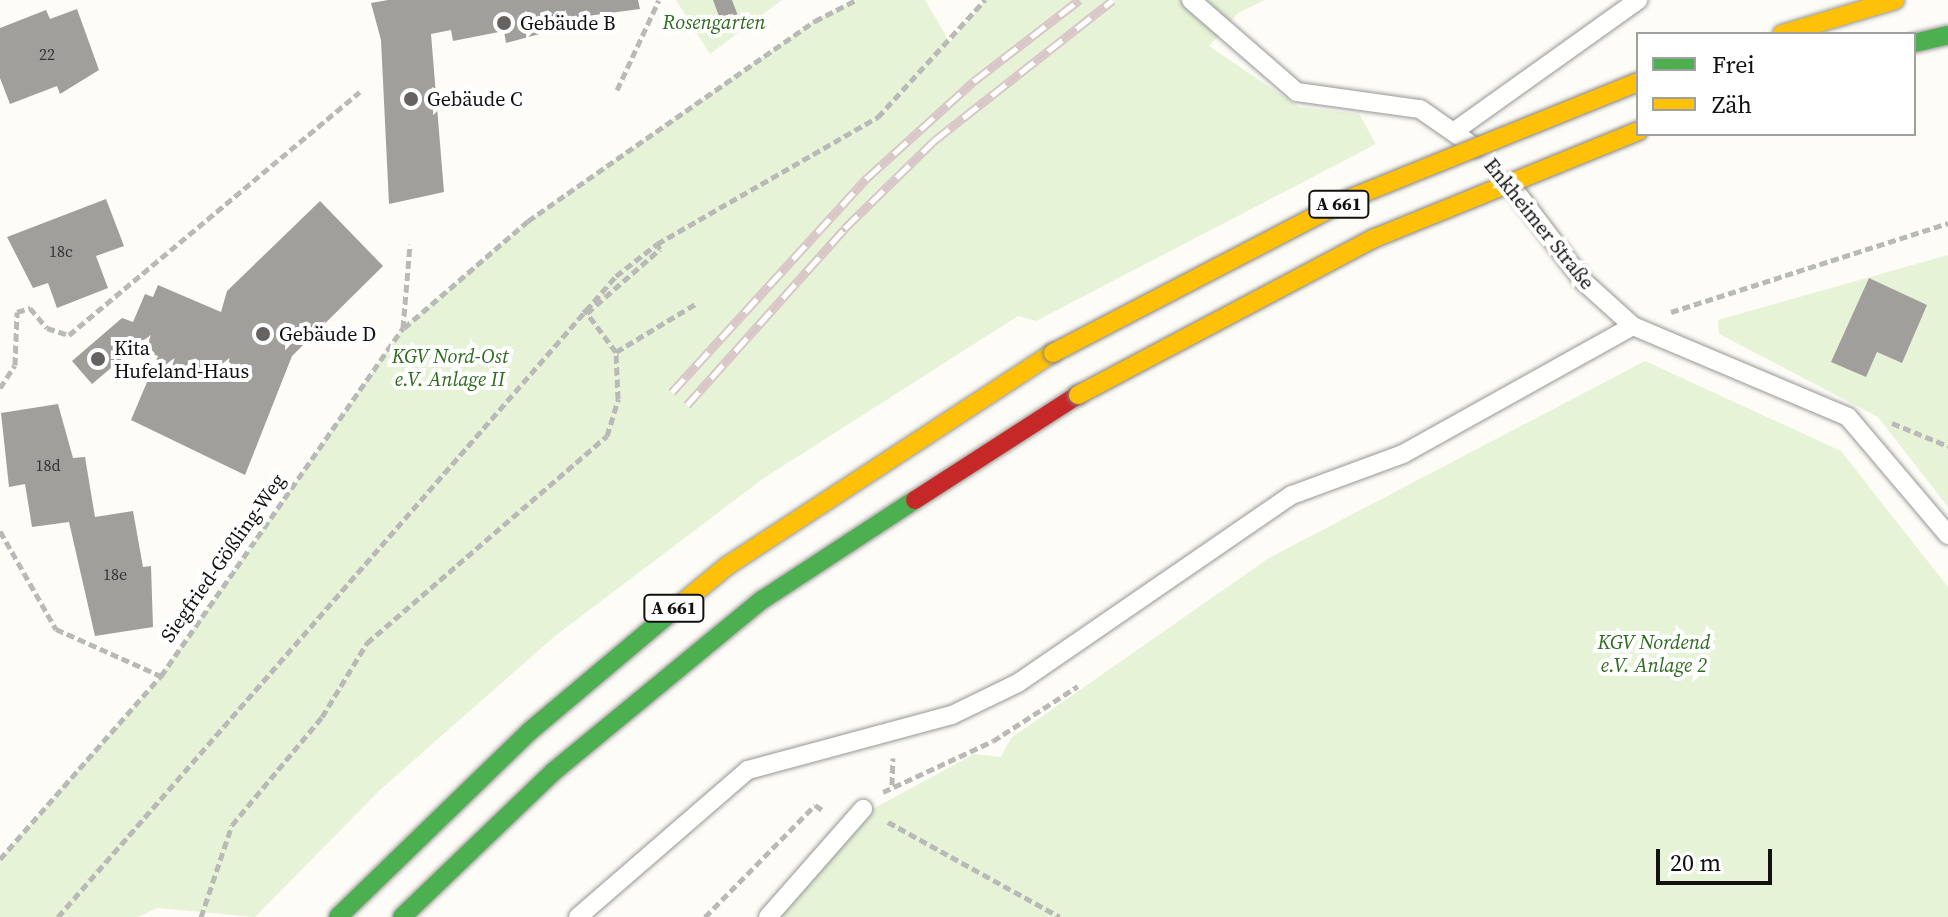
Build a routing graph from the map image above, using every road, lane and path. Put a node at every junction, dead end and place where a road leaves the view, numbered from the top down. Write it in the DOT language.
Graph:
graph roads {
  1 [pos="659,0"];
  2 [pos="856,0"];
  3 [pos="985,0"];
  4 [pos="1191,0"];
  5 [pos="1638,0"];
  6 [pos="1895,0"];
  7 [pos="1789,32"];
  8 [pos="1948,35"];
  9 [pos="1916,43"];
  10 [pos="1636,83"];
  11 [pos="617,90"];
  12 [pos="360,92"];
  13 [pos="1456,130"];
  14 [pos="1636,132"];
  15 [pos="1948,223"];
  16 [pos="410,244"];
  17 [pos="697,303"];
  18 [pos="586,311"];
  19 [pos="1633,326"];
  20 [pos="403,328"];
  21 [pos="616,352"];
  22 [pos="0,388"];
  23 [pos="0,531"];
  24 [pos="1948,535"];
  25 [pos="161,676"];
  26 [pos="1078,686"];
  27 [pos="815,805"];
  28 [pos="863,809"];
  29 [pos="0,859"];
  30 [pos="58,917"];
  31 [pos="201,917"];
  32 [pos="338,917"];
  33 [pos="402,917"];
  34 [pos="578,917"];
  35 [pos="705,917"];
  36 [pos="768,917"];
  37 [pos="1060,917"];
  1 -- 11 [label="path"];
  2 -- 20 [label="path, Siegfried-Gößling-Weg"];
  3 -- 18 [label="path"];
  4 -- 13 [label="lane, Enkheimer Straße"];
  5 -- 13 [label="lane"];
  6 -- 7 [label="highway"];
  8 -- 9 [label="highway"];
  10 -- 32 [label="highway, A 661, bridge"];
  12 -- 22 [label="path"];
  13 -- 19 [label="lane, Enkheimer Straße"];
  14 -- 33 [label="highway, A 661, bridge"];
  15 -- 19 [label="path"];
  16 -- 20 [label="path"];
  17 -- 21 [label="path"];
  18 -- 21 [label="path"];
  18 -- 30 [label="path"];
  19 -- 24 [label="lane, Enkheimer Straße"];
  19 -- 34 [label="lane"];
  20 -- 25 [label="path, Siegfried-Gößling-Weg"];
  21 -- 31 [label="path"];
  23 -- 25 [label="path"];
  25 -- 29 [label="path, Siegfried-Gößling-Weg"];
  26 -- 28 [label="path"];
  27 -- 35 [label="path"];
  28 -- 36 [label="lane"];
  28 -- 37 [label="path"];
}
